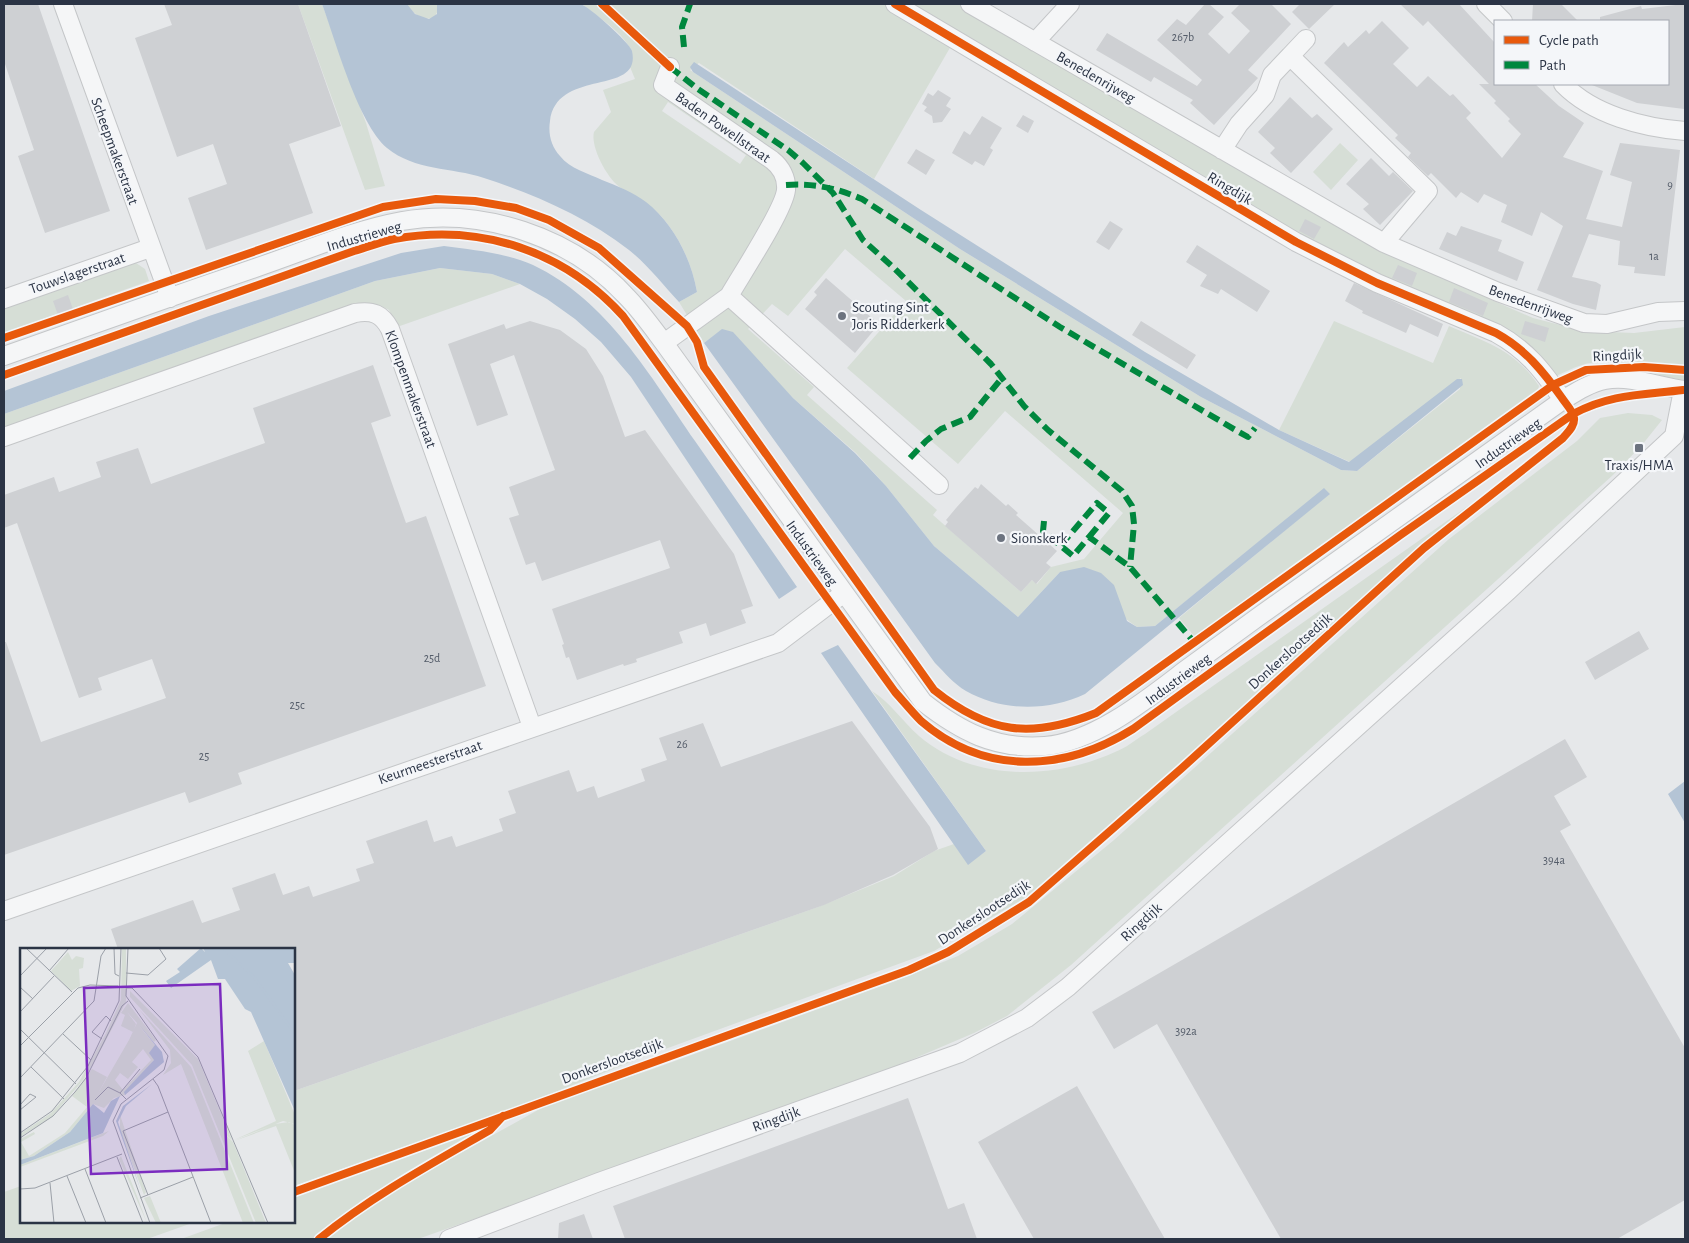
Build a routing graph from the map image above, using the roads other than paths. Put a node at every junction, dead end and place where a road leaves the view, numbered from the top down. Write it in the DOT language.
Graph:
graph roads {
  1 [pos="63,4"];
  2 [pos="895,4"];
  3 [pos="970,4"];
  4 [pos="1070,4"];
  5 [pos="1486,4"];
  6 [pos="1502,20"];
  7 [pos="1306,39"];
  8 [pos="1036,42"];
  9 [pos="1290,56"];
  10 [pos="670,67"];
  11 [pos="1565,85"];
  12 [pos="1685,131"];
  13 [pos="1222,150"];
  14 [pos="1384,243"];
  15 [pos="150,248"];
  16 [pos="729,296"];
  17 [pos="170,298"];
  18 [pos="4,299"];
  19 [pos="1685,311"];
  20 [pos="664,343"];
  21 [pos="4,356"];
  22 [pos="1684,390"];
  23 [pos="1563,400"];
  24 [pos="4,437"];
  25 [pos="939,485"];
  26 [pos="844,594"];
  27 [pos="532,726"];
  28 [pos="4,911"];
  29 [pos="449,1239"];
  1 -- 15 [label="street, Scheepmakerstraat"];
  2 -- 23 [label="street, Ringdijk"];
  3 -- 8 [label="street, Benedenrijweg"];
  4 -- 8 [label="street"];
  5 -- 6 [label="street"];
  7 -- 9 [label="street"];
  8 -- 13 [label="street, Benedenrijweg"];
  9 -- 13 [label="street"];
  9 -- 14 [label="street"];
  10 -- 16 [label="street, Baden Powellstraat"];
  11 -- 12 [label="street"];
  13 -- 14 [label="street, Benedenrijweg"];
  14 -- 19 [label="street, Benedenrijweg"];
  15 -- 17 [label="street, Scheepmakerstraat"];
  15 -- 18 [label="street, Touwslagerstraat"];
  16 -- 20 [label="street, Baden Powellstraat"];
  16 -- 25 [label="street"];
  17 -- 20 [label="street, Industrieweg"];
  17 -- 21 [label="street, Industrieweg"];
  20 -- 26 [label="street, Industrieweg"];
  22 -- 23 [label="street, Ringdijk"];
  22 -- 29 [label="street, Ringdijk"];
  23 -- 26 [label="street, Industrieweg"];
  24 -- 27 [label="street, Klompenmakerstraat"];
  26 -- 27 [label="street, Keurmeesterstraat"];
  27 -- 28 [label="street, Keurmeesterstraat"];
}
